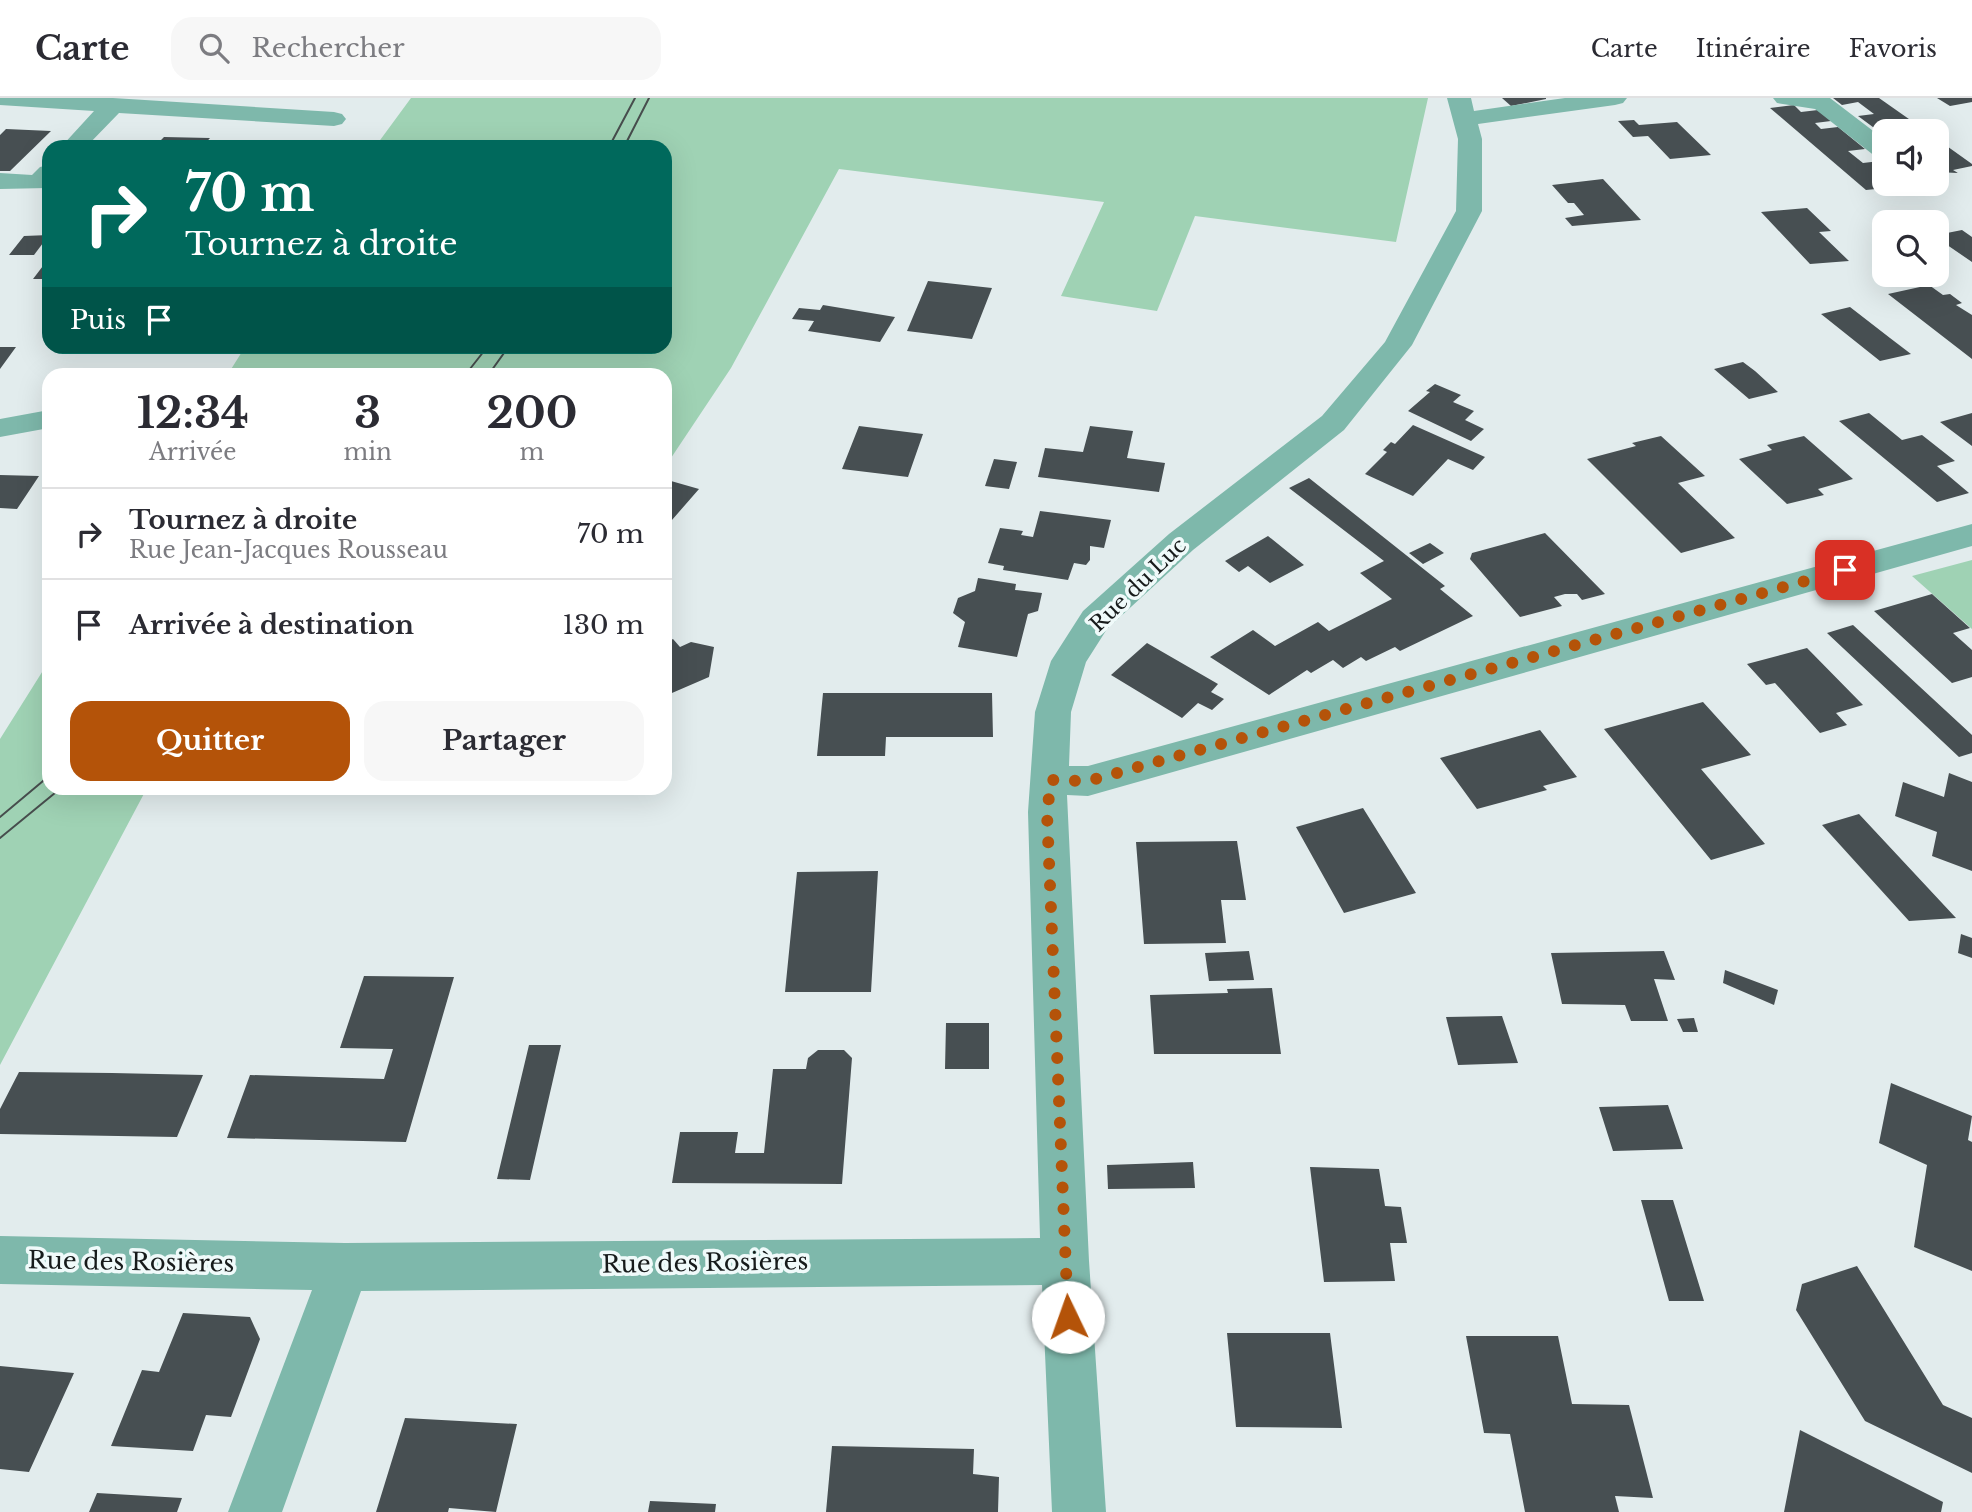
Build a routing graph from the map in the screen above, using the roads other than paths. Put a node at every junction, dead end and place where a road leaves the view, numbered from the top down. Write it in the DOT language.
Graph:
graph roads {
  1 [pos="0,98"];
  2 [pos="1615,98"];
  3 [pos="1785,98"];
  4 [pos="113,105"];
  5 [pos="243,106"];
  6 [pos="1462,109"];
  7 [pos="334,119"];
  8 [pos="80,140"];
  9 [pos="1872,142"];
  10 [pos="42,179"];
  11 [pos="0,181"];
  12 [pos="42,420"];
  13 [pos="0,428"];
  14 [pos="1972,535"];
  15 [pos="1051,780"];
  16 [pos="0,1260"];
  17 [pos="1065,1261"];
  18 [pos="345,1267"];
  19 [pos="256,1512"];
  20 [pos="1079,1512"];
  1 -- 4 [label="street"];
  2 -- 6 [label="street"];
  3 -- 9 [label="street"];
  4 -- 5 [label="street"];
  4 -- 8 [label="street"];
  5 -- 7 [label="street"];
  6 -- 15 [label="street, Rue du Luc"];
  10 -- 11 [label="street"];
  12 -- 13 [label="street"];
  14 -- 15 [label="street"];
  15 -- 17 [label="street, Rue du Luc"];
  16 -- 18 [label="street, Rue des Rosières"];
  17 -- 18 [label="street, Rue des Rosières"];
  17 -- 20 [label="street, Rue du Luc"];
  18 -- 19 [label="street"];
}
